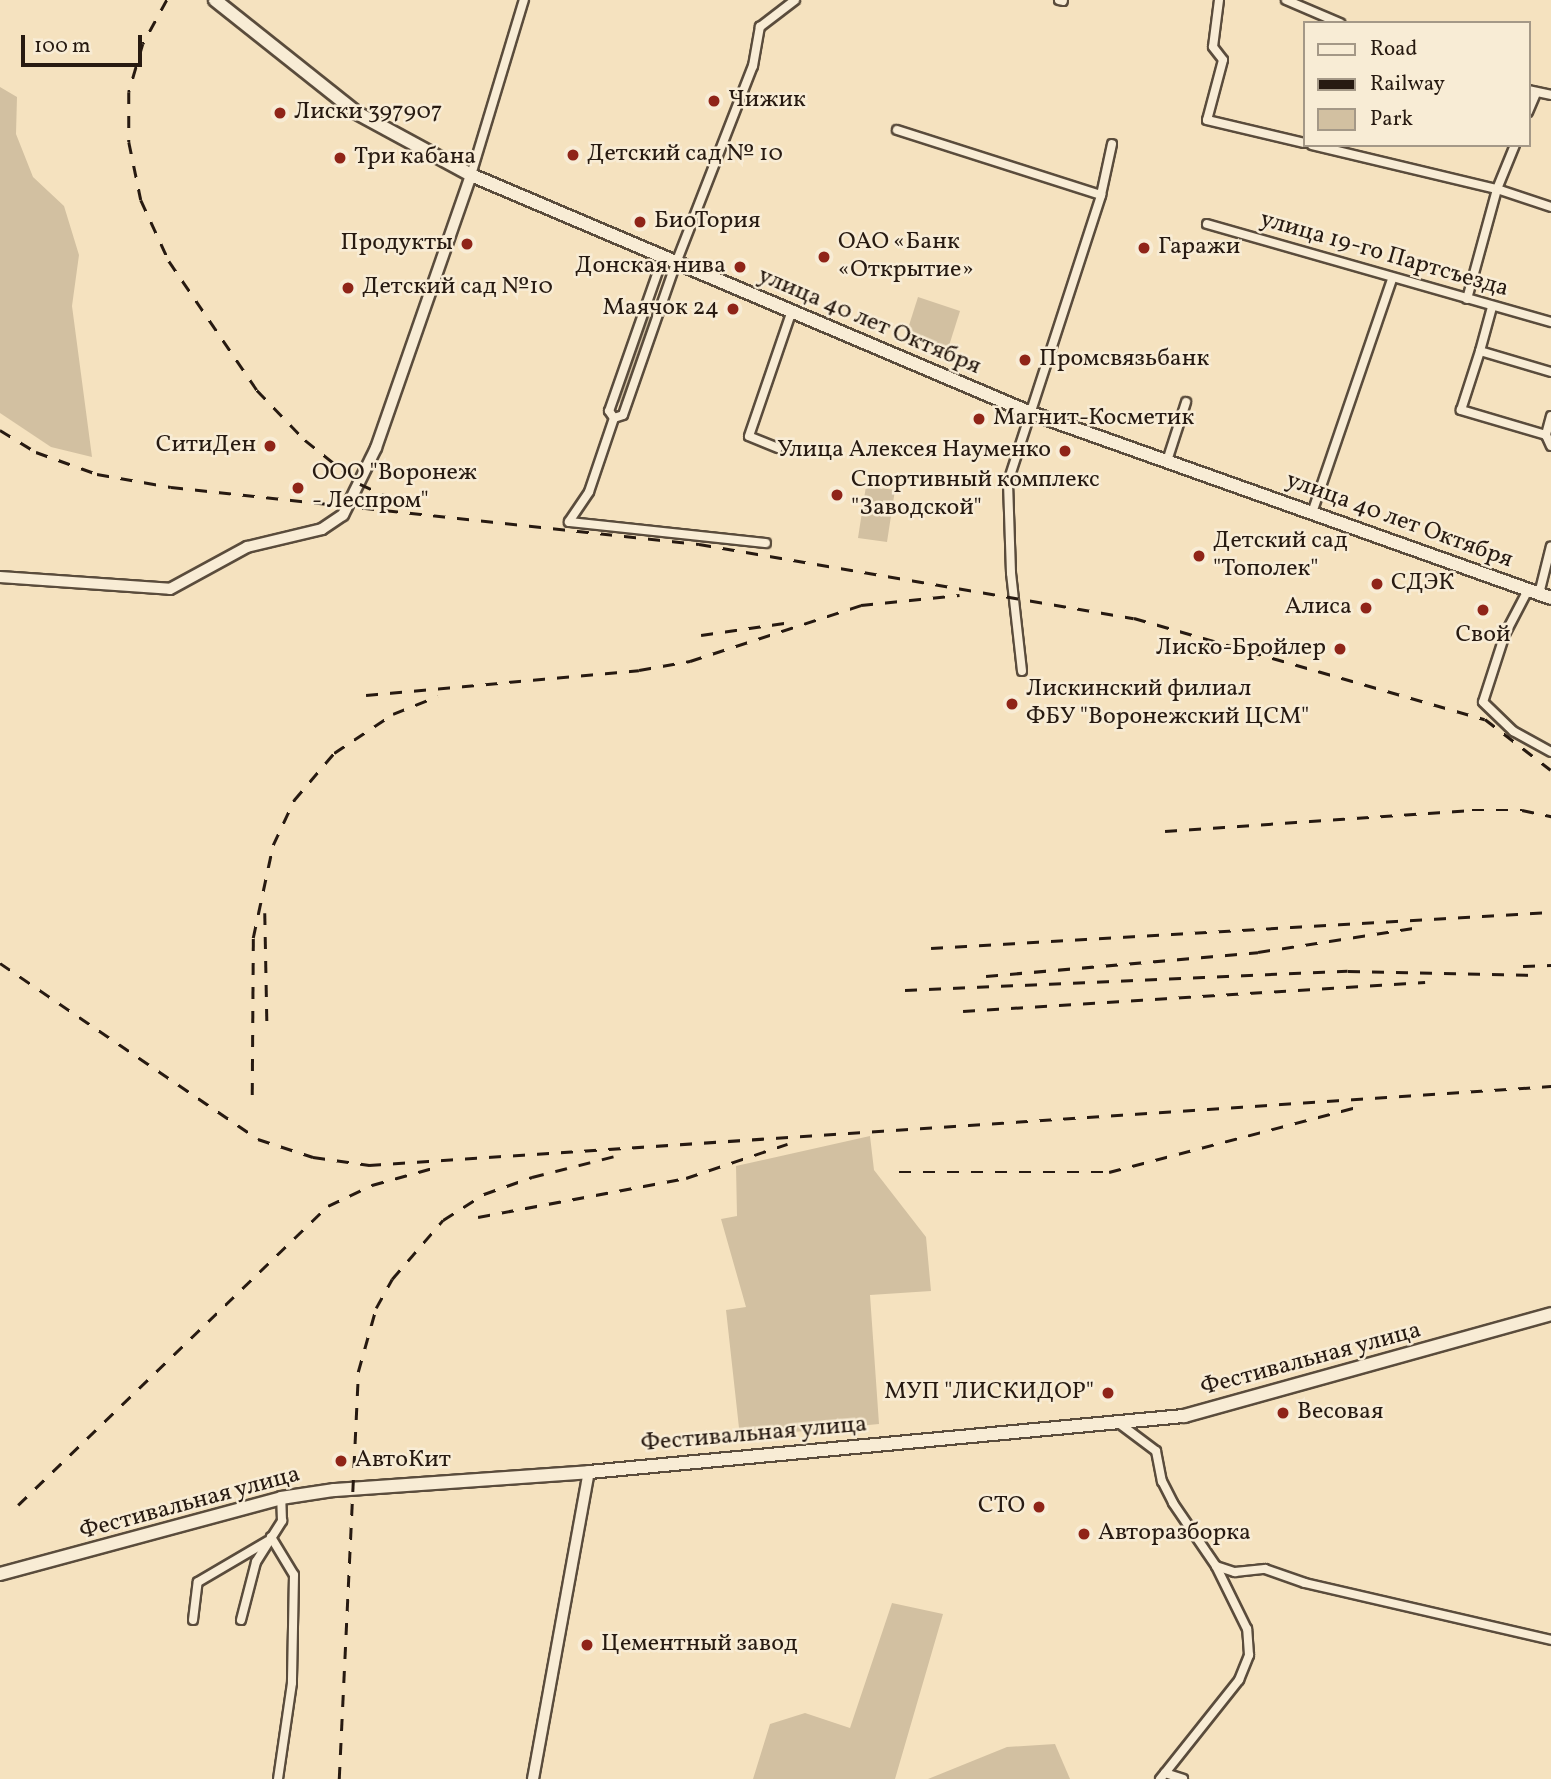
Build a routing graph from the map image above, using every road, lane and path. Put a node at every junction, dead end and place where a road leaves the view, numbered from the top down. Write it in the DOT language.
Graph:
graph roads {
  1 [pos="215,0"];
  2 [pos="524,0"];
  3 [pos="795,0"];
  4 [pos="1219,0"];
  5 [pos="1286,0"];
  6 [pos="1335,21"];
  7 [pos="1532,91"];
  8 [pos="1551,95"];
  9 [pos="897,130"];
  10 [pos="1302,143"];
  11 [pos="1112,144"];
  12 [pos="1320,147"];
  13 [pos="1514,147"];
  14 [pos="471,175"];
  15 [pos="1497,189"];
  16 [pos="1101,195"];
  17 [pos="1551,207"];
  18 [pos="1207,224"];
  19 [pos="663,257"];
  20 [pos="676,263"];
  21 [pos="1392,278"];
  22 [pos="1467,299"];
  23 [pos="1492,307"];
  24 [pos="791,313"];
  25 [pos="1551,322"];
  26 [pos="1480,351"];
  27 [pos="1551,372"];
  28 [pos="1186,402"];
  29 [pos="1031,413"];
  30 [pos="1551,416"];
  31 [pos="614,418"];
  32 [pos="1546,435"];
  33 [pos="1551,446"];
  34 [pos="778,448"];
  35 [pos="1167,461"];
  36 [pos="1312,513"];
  37 [pos="766,543"];
  38 [pos="1551,546"];
  39 [pos="0,577"];
  40 [pos="1539,594"];
  41 [pos="1022,671"];
  42 [pos="1551,751"];
  43 [pos="1551,1314"];
  44 [pos="1120,1424"];
  45 [pos="589,1472"];
  46 [pos="281,1498"];
  47 [pos="270,1539"];
  48 [pos="1216,1566"];
  49 [pos="0,1574"];
  50 [pos="193,1620"];
  51 [pos="241,1620"];
  52 [pos="1551,1640"];
  53 [pos="1163,1776"];
  54 [pos="278,1779"];
  55 [pos="533,1779"];
  56 [pos="1183,1779"];
  1 -- 14 [label="main road, улица 40 лет Октября"];
  2 -- 14 [label="street"];
  3 -- 20 [label="street"];
  4 -- 10 [label="street"];
  5 -- 6 [label="street"];
  7 -- 8 [label="street"];
  9 -- 16 [label="street"];
  11 -- 16 [label="street"];
  12 -- 15 [label="street"];
  13 -- 15 [label="street"];
  14 -- 19 [label="main road, улица 40 лет Октября"];
  14 -- 39 [label="street"];
  15 -- 17 [label="street"];
  15 -- 22 [label="street"];
  16 -- 29 [label="street"];
  18 -- 21 [label="street, улица 19-го Партсъезда"];
  19 -- 20 [label="main road, улица 40 лет Октября"];
  19 -- 31 [label="street"];
  20 -- 24 [label="main road, улица 40 лет Октября"];
  20 -- 31 [label="street"];
  21 -- 22 [label="street, улица 19-го Партсъезда"];
  21 -- 36 [label="street"];
  22 -- 23 [label="street, улица 19-го Партсъезда"];
  23 -- 25 [label="street, улица 19-го Партсъезда"];
  23 -- 26 [label="street"];
  24 -- 29 [label="main road, улица 40 лет Октября"];
  24 -- 34 [label="street"];
  26 -- 27 [label="street"];
  26 -- 32 [label="street"];
  28 -- 35 [label="street"];
  29 -- 35 [label="main road, улица 40 лет Октября"];
  29 -- 41 [label="street"];
  30 -- 32 [label="street"];
  31 -- 37 [label="street"];
  32 -- 33 [label="street"];
  35 -- 36 [label="main road, улица 40 лет Октября"];
  36 -- 40 [label="main road, улица 40 лет Октября"];
  38 -- 40 [label="street"];
  40 -- 42 [label="street"];
  43 -- 44 [label="main road, Фестивальная улица"];
  44 -- 45 [label="main road, Фестивальная улица"];
  44 -- 48 [label="street"];
  45 -- 46 [label="main road, Фестивальная улица"];
  45 -- 55 [label="street"];
  46 -- 47 [label="street"];
  46 -- 49 [label="main road, Фестивальная улица"];
  47 -- 50 [label="street"];
  47 -- 51 [label="street"];
  47 -- 54 [label="street"];
  48 -- 52 [label="street"];
  48 -- 53 [label="street"];
  53 -- 56 [label="street"];
}
